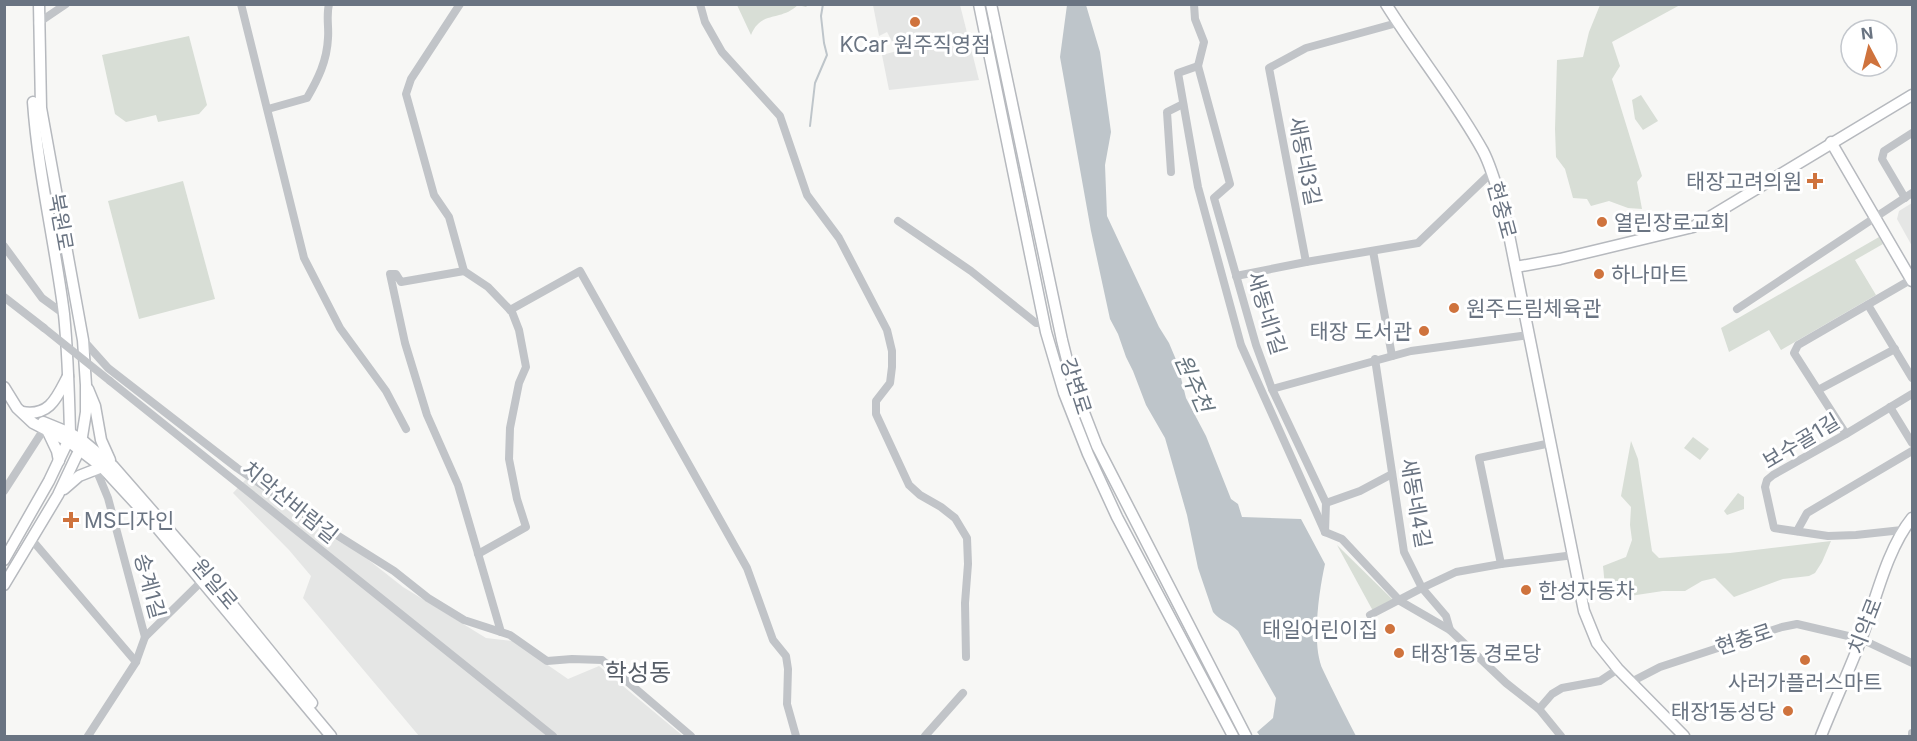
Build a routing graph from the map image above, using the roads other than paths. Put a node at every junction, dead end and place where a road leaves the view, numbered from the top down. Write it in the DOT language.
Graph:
graph roads {
  1 [pos="32,4"];
  2 [pos="39,4"];
  3 [pos="66,4"];
  4 [pos="241,4"];
  5 [pos="328,4"];
  6 [pos="460,4"];
  7 [pos="700,4"];
  8 [pos="979,4"];
  9 [pos="991,4"];
  10 [pos="1194,4"];
  11 [pos="1386,4"];
  12 [pos="38,23"];
  13 [pos="1397,23"];
  14 [pos="1198,66"];
  15 [pos="1912,95"];
  16 [pos="1183,104"];
  17 [pos="268,109"];
  18 [pos="1912,134"];
  19 [pos="1831,142"];
  20 [pos="1171,172"];
  21 [pos="1492,172"];
  22 [pos="1909,196"];
  23 [pos="1876,216"];
  24 [pos="897,221"];
  25 [pos="4,246"];
  26 [pos="1373,251"];
  27 [pos="1306,262"];
  28 [pos="1516,267"];
  29 [pos="464,271"];
  30 [pos="1236,276"];
  31 [pos="1912,280"];
  32 [pos="4,297"];
  33 [pos="1868,305"];
  34 [pos="1737,309"];
  35 [pos="510,310"];
  36 [pos="64,314"];
  37 [pos="1044,323"];
  38 [pos="1529,335"];
  39 [pos="83,340"];
  40 [pos="1894,349"];
  41 [pos="1392,356"];
  42 [pos="1375,359"];
  43 [pos="69,376"];
  44 [pos="1912,378"];
  45 [pos="86,385"];
  46 [pos="4,387"];
  47 [pos="1272,389"];
  48 [pos="1818,390"];
  49 [pos="1912,394"];
  50 [pos="1890,407"];
  51 [pos="19,410"];
  52 [pos="406,429"];
  53 [pos="46,430"];
  54 [pos="1846,435"];
  55 [pos="69,437"];
  56 [pos="1551,443"];
  57 [pos="1912,443"];
  58 [pos="81,444"];
  59 [pos="1912,451"];
  60 [pos="59,461"];
  61 [pos="104,467"];
  62 [pos="1392,474"];
  63 [pos="4,491"];
  64 [pos="58,495"];
  65 [pos="1326,503"];
  66 [pos="1912,518"];
  67 [pos="1902,530"];
  68 [pos="1797,531"];
  69 [pos="1325,532"];
  70 [pos="32,540"];
  71 [pos="478,554"];
  72 [pos="1574,555"];
  73 [pos="4,560"];
  74 [pos="1501,564"];
  75 [pos="202,581"];
  76 [pos="4,585"];
  77 [pos="1422,588"];
  78 [pos="1400,601"];
  79 [pos="1370,615"];
  80 [pos="1450,630"];
  81 [pos="501,632"];
  82 [pos="146,637"];
  83 [pos="1861,639"];
  84 [pos="966,657"];
  85 [pos="136,662"];
  86 [pos="1912,663"];
  87 [pos="1618,669"];
  88 [pos="1631,682"];
  89 [pos="963,693"];
  90 [pos="1539,709"];
  91 [pos="88,736"];
  92 [pos="331,736"];
  93 [pos="339,736"];
  94 [pos="553,736"];
  95 [pos="691,736"];
  96 [pos="796,736"];
  97 [pos="925,736"];
  98 [pos="1233,736"];
  99 [pos="1246,736"];
  100 [pos="1561,736"];
  101 [pos="1684,736"];
  102 [pos="1821,736"];
  1 -- 36 [label="street, 북원로"];
  2 -- 12 [label="street, 북원로"];
  3 -- 12 [label="street"];
  4 -- 17 [label="street"];
  5 -- 17 [label="street"];
  6 -- 29 [label="street"];
  7 -- 84 [label="street"];
  8 -- 37 [label="street, 강변로"];
  9 -- 99 [label="street, 강변로"];
  10 -- 14 [label="street, 새동네1길"];
  11 -- 13 [label="street, 현충로"];
  12 -- 39 [label="street, 북원로"];
  13 -- 21 [label="street, 현충로"];
  13 -- 27 [label="street, 새동네3길"];
  14 -- 16 [label="street"];
  14 -- 30 [label="street, 새동네1길"];
  15 -- 19 [label="street"];
  16 -- 20 [label="street"];
  16 -- 69 [label="street"];
  17 -- 52 [label="street"];
  18 -- 22 [label="street"];
  19 -- 23 [label="street"];
  19 -- 28 [label="street"];
  21 -- 26 [label="street"];
  21 -- 28 [label="street, 현충로"];
  22 -- 23 [label="street"];
  23 -- 31 [label="street"];
  23 -- 34 [label="street"];
  24 -- 37 [label="street"];
  25 -- 36 [label="street"];
  26 -- 27 [label="street"];
  26 -- 41 [label="street"];
  27 -- 30 [label="street"];
  28 -- 38 [label="street, 현충로"];
  29 -- 35 [label="street"];
  29 -- 71 [label="street"];
  30 -- 47 [label="street, 새동네1길"];
  31 -- 33 [label="street"];
  32 -- 94 [label="street, 치악산바람길, bridge"];
  33 -- 40 [label="street"];
  33 -- 48 [label="street"];
  35 -- 71 [label="street"];
  35 -- 96 [label="street"];
  36 -- 43 [label="street, 북원로"];
  37 -- 98 [label="street, 강변로"];
  38 -- 41 [label="street"];
  38 -- 56 [label="street, 현충로"];
  39 -- 45 [label="street, 북원로"];
  39 -- 81 [label="street"];
  40 -- 44 [label="street"];
  40 -- 48 [label="street"];
  41 -- 42 [label="street"];
  42 -- 47 [label="street"];
  42 -- 62 [label="street, 새동네4길"];
  43 -- 51 [label="street"];
  43 -- 55 [label="street, 북원로"];
  45 -- 58 [label="street, 북원로"];
  45 -- 61 [label="street"];
  46 -- 51 [label="street"];
  47 -- 65 [label="street, 새동네1길"];
  48 -- 54 [label="street"];
  49 -- 50 [label="street, 보수골1길"];
  50 -- 54 [label="street, 보수골1길"];
  50 -- 57 [label="street"];
  51 -- 53 [label="street"];
  51 -- 55 [label="street"];
  53 -- 55 [label="street"];
  53 -- 60 [label="street"];
  53 -- 63 [label="street"];
  54 -- 68 [label="street, 보수골1길"];
  55 -- 58 [label="street, 원일로"];
  55 -- 60 [label="street, 북원로"];
  56 -- 72 [label="street, 현충로"];
  56 -- 74 [label="street"];
  58 -- 61 [label="street, 원일로"];
  58 -- 64 [label="street, 북원로"];
  59 -- 68 [label="street"];
  60 -- 73 [label="street, 북원로"];
  61 -- 64 [label="street"];
  61 -- 75 [label="street, 원일로"];
  61 -- 82 [label="street, 송계1길"];
  61 -- 93 [label="street, 원일로"];
  62 -- 65 [label="street"];
  62 -- 77 [label="street, 새동네4길"];
  64 -- 70 [label="street, 북원로"];
  65 -- 69 [label="street, 새동네1길"];
  66 -- 67 [label="street, 치악로"];
  67 -- 68 [label="street, 보수골1길"];
  67 -- 83 [label="street, 치악로"];
  69 -- 78 [label="street"];
  70 -- 76 [label="street, 북원로"];
  70 -- 85 [label="street"];
  71 -- 81 [label="street"];
  72 -- 74 [label="street"];
  72 -- 87 [label="street, 현충로"];
  74 -- 77 [label="street"];
  75 -- 82 [label="street"];
  75 -- 92 [label="street, 원일로"];
  77 -- 78 [label="street"];
  77 -- 80 [label="street, 새동네4길"];
  78 -- 79 [label="street"];
  78 -- 80 [label="street"];
  80 -- 90 [label="street, 새동네4길"];
  81 -- 95 [label="street"];
  82 -- 85 [label="street, 송계1길"];
  83 -- 86 [label="street, 현충로"];
  83 -- 88 [label="street, 현충로"];
  83 -- 102 [label="street, 치악로"];
  85 -- 91 [label="street, 송계1길"];
  87 -- 88 [label="street, 현충로"];
  87 -- 90 [label="street"];
  88 -- 101 [label="street, 현충로"];
  89 -- 97 [label="street"];
  90 -- 100 [label="street, 새동네4길"];
}
